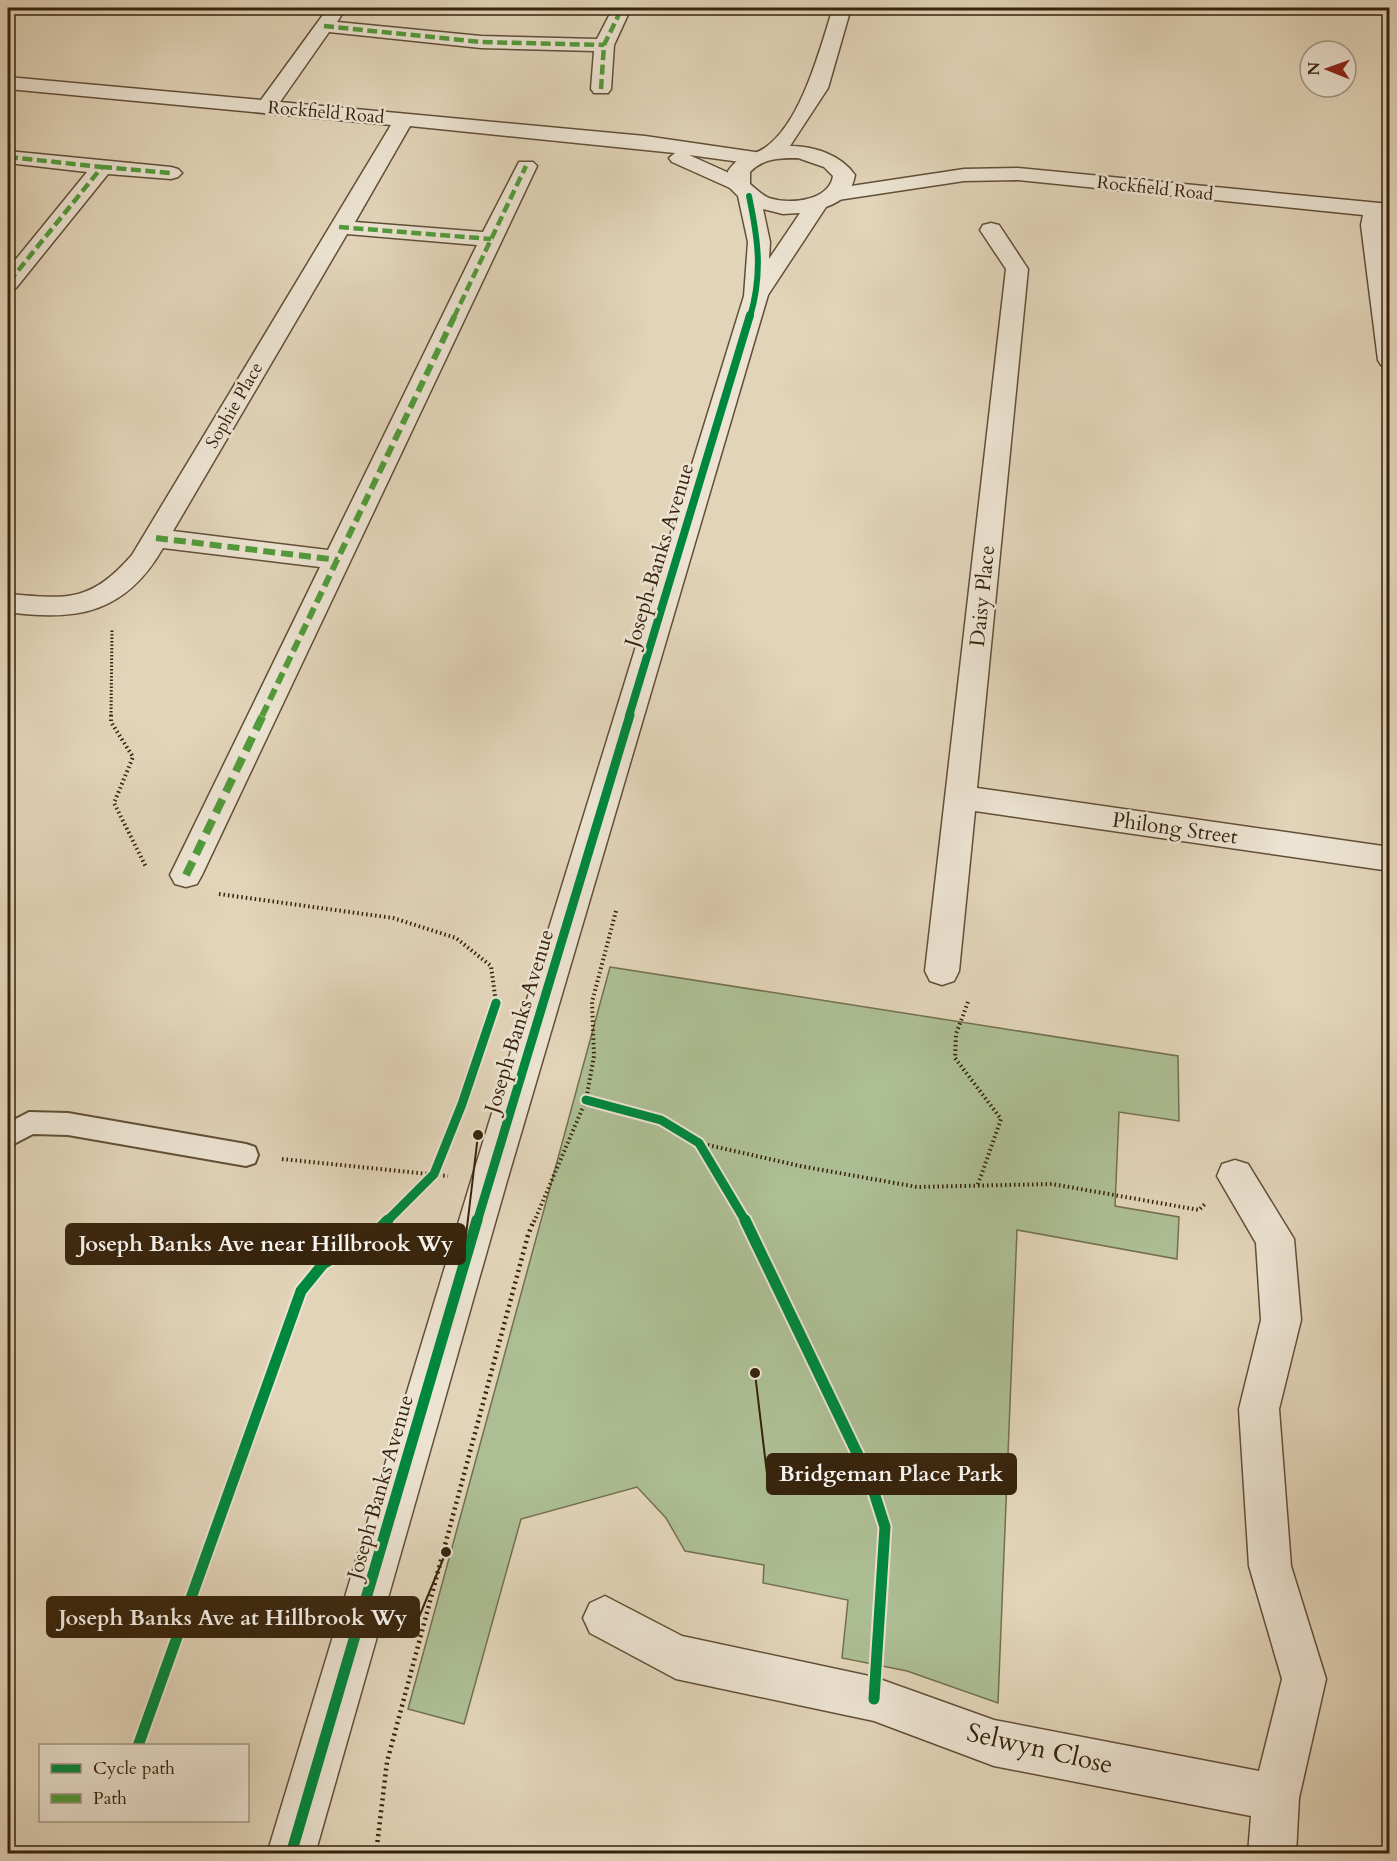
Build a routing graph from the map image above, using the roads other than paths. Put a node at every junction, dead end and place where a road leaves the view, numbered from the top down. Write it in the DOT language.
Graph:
graph roads {
  1 [pos="338,8"];
  2 [pos="622,8"];
  3 [pos="842,8"];
  4 [pos="324,26"];
  5 [pos="604,45"];
  6 [pos="8,83"];
  7 [pos="818,88"];
  8 [pos="601,89"];
  9 [pos="266,107"];
  10 [pos="404,120"];
  11 [pos="645,142"];
  12 [pos="763,155"];
  13 [pos="8,157"];
  14 [pos="834,163"];
  15 [pos="102,166"];
  16 [pos="526,166"];
  17 [pos="171,173"];
  18 [pos="920,180"];
  19 [pos="744,191"];
  20 [pos="838,194"];
  21 [pos="817,204"];
  22 [pos="1382,211"];
  23 [pos="339,227"];
  24 [pos="991,230"];
  25 [pos="491,239"];
  26 [pos="8,283"];
  27 [pos="756,296"];
  28 [pos="1389,360"];
  29 [pos="156,538"];
  30 [pos="338,560"];
  31 [pos="8,603"];
  32 [pos="960,797"];
  33 [pos="1389,859"];
  34 [pos="186,875"];
  35 [pos="942,971"];
  36 [pos="8,1136"];
  37 [pos="246,1155"];
  38 [pos="1235,1176"];
  39 [pos="605,1618"];
  40 [pos="1276,1798"];
  41 [pos="291,1854"];
  42 [pos="1272,1854"];
  1 -- 4 [label="street"];
  2 -- 5 [label="street"];
  3 -- 7 [label="street"];
  4 -- 5 [label="street"];
  4 -- 9 [label="street"];
  5 -- 8 [label="street"];
  6 -- 9 [label="street, Rockfield Road"];
  7 -- 12 [label="street"];
  7 -- 14 [label="street"];
  9 -- 10 [label="street, Rockfield Road"];
  10 -- 11 [label="street, Rockfield Road"];
  10 -- 23 [label="street, Sophie Place"];
  11 -- 12 [label="street, Rockfield Road"];
  11 -- 19 [label="street, Rockfield Road"];
  12 -- 14 [label="street, Rockfield Road"];
  12 -- 19 [label="street"];
  13 -- 15 [label="street"];
  14 -- 18 [label="street, Rockfield Road"];
  14 -- 20 [label="street"];
  15 -- 17 [label="street"];
  15 -- 26 [label="street"];
  16 -- 25 [label="street"];
  18 -- 20 [label="street, Rockfield Road"];
  18 -- 22 [label="street, Rockfield Road"];
  19 -- 21 [label="street, Rockfield Road"];
  19 -- 27 [label="street, Joseph Banks Avenue"];
  20 -- 21 [label="street, Rockfield Road"];
  21 -- 27 [label="street, Joseph Banks Avenue"];
  22 -- 28 [label="street"];
  23 -- 25 [label="street"];
  23 -- 29 [label="street, Sophie Place"];
  24 -- 32 [label="street, Daisy Place"];
  25 -- 30 [label="street"];
  27 -- 41 [label="street, Joseph Banks Avenue"];
  29 -- 30 [label="street"];
  29 -- 31 [label="street, Sophie Place"];
  30 -- 34 [label="street"];
  32 -- 33 [label="street, Philong Street"];
  32 -- 35 [label="street, Daisy Place"];
  36 -- 37 [label="lane"];
  38 -- 40 [label="street"];
  39 -- 40 [label="street, Selwyn Close"];
  40 -- 42 [label="street"];
}
